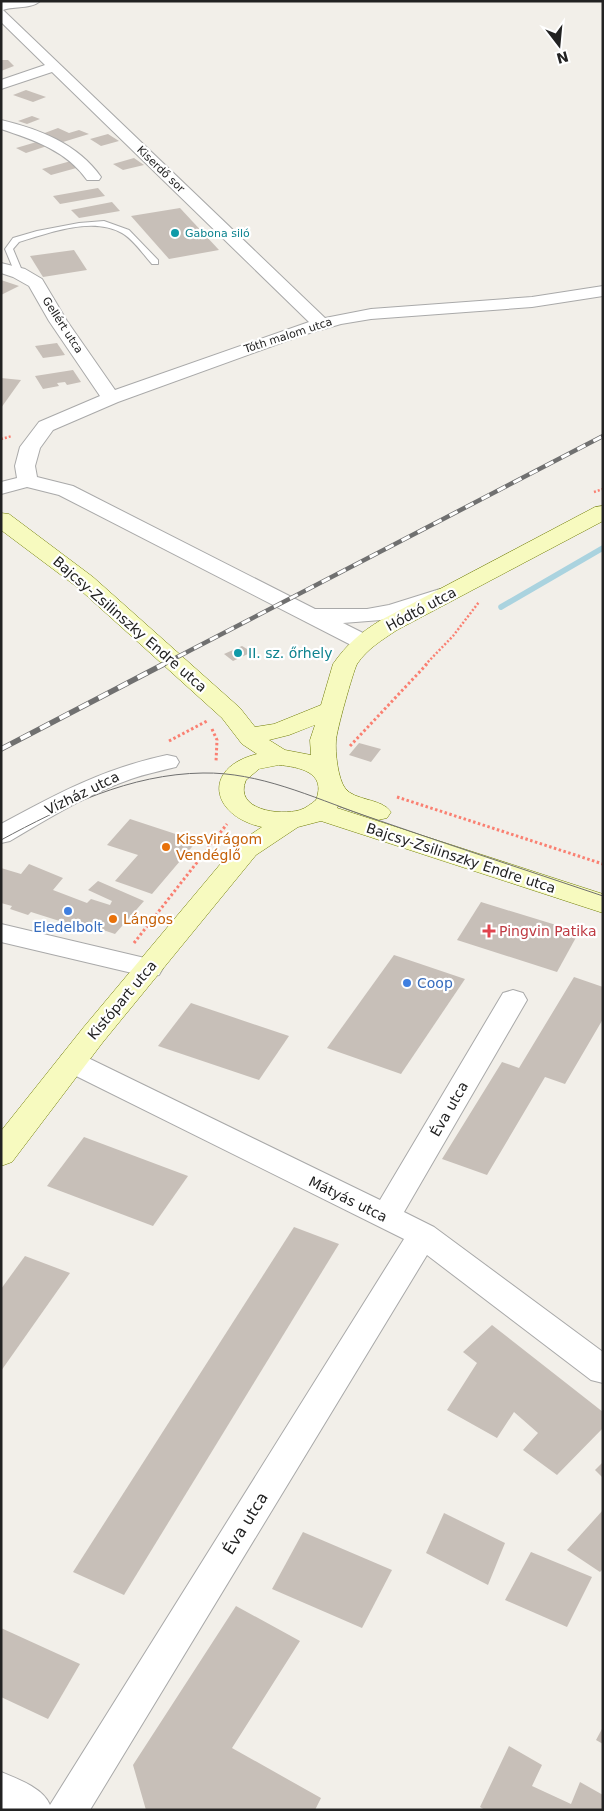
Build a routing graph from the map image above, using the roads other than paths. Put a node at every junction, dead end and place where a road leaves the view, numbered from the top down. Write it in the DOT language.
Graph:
graph roads {
  1 [pos="34,1"];
  2 [pos="1,7"];
  3 [pos="1,14"];
  4 [pos="55,66"];
  5 [pos="1,85"];
  6 [pos="1,124"];
  7 [pos="93,178"];
  8 [pos="155,262"];
  9 [pos="1,268"];
  10 [pos="19,273"];
  11 [pos="603,291"];
  12 [pos="321,324"];
  13 [pos="112,398"];
  14 [pos="27,481"];
  15 [pos="1,488"];
  16 [pos="603,512"];
  17 [pos="1,519"];
  18 [pos="452,592"];
  19 [pos="306,612"];
  20 [pos="363,642"];
  21 [pos="333,709"];
  22 [pos="250,737"];
  23 [pos="279,757"];
  24 [pos="167,762"];
  25 [pos="247,766"];
  26 [pos="325,792"];
  27 [pos="241,819"];
  28 [pos="290,820"];
  29 [pos="1,835"];
  30 [pos="247,849"];
  31 [pos="603,887"];
  32 [pos="603,904"];
  33 [pos="1,933"];
  34 [pos="149,968"];
  35 [pos="513,1000"];
  36 [pos="72,1062"];
  37 [pos="1,1154"];
  38 [pos="386,1217"];
  39 [pos="423,1236"];
  40 [pos="603,1370"];
  41 [pos="1,1791"];
  42 [pos="33,1810"];
  43 [pos="68,1810"];
  1 -- 2 [label="street"];
  3 -- 4 [label="street, Kiserdő sor"];
  4 -- 5 [label="street"];
  4 -- 12 [label="street, Kiserdő sor"];
  6 -- 7 [label="street"];
  8 -- 10 [label="lane"];
  9 -- 10 [label="street, Gellért utca"];
  10 -- 13 [label="street, Gellért utca"];
  11 -- 12 [label="street, Tóth malom utca"];
  12 -- 13 [label="street, Tóth malom utca"];
  13 -- 14 [label="street, Tóth malom utca"];
  14 -- 15 [label="street"];
  14 -- 19 [label="street"];
  16 -- 18 [label="street, Hódtó utca"];
  17 -- 22 [label="street, Bajcsy-Zsilinszky Endre utca"];
  18 -- 19 [label="street"];
  18 -- 20 [label="street, Hódtó utca"];
  19 -- 20 [label="street"];
  20 -- 21 [label="street, Hódtó utca"];
  21 -- 22 [label="street"];
  21 -- 26 [label="street, Hódtó utca"];
  22 -- 23 [label="street, Bajcsy-Zsilinszky Endre utca"];
  22 -- 25 [label="street"];
  23 -- 25 [label="street"];
  23 -- 26 [label="street"];
  24 -- 29 [label="street, Vízház utca"];
  25 -- 27 [label="street"];
  26 -- 28 [label="street"];
  26 -- 31 [label="street, Bajcsy-Zsilinszky Endre utca"];
  26 -- 32 [label="street, Bajcsy-Zsilinszky Endre utca"];
  27 -- 28 [label="street"];
  27 -- 30 [label="street, Kistópart utca"];
  28 -- 30 [label="street, Kistópart utca"];
  30 -- 34 [label="street, Kistópart utca"];
  33 -- 34 [label="street"];
  34 -- 36 [label="street, Kistópart utca"];
  35 -- 38 [label="street, Éva utca"];
  36 -- 37 [label="street, Kistópart utca"];
  36 -- 38 [label="street, Mátyás utca"];
  38 -- 39 [label="street, Mátyás utca"];
  39 -- 40 [label="street, Mátyás utca"];
  39 -- 43 [label="street, Éva utca"];
  41 -- 42 [label="street"];
}
